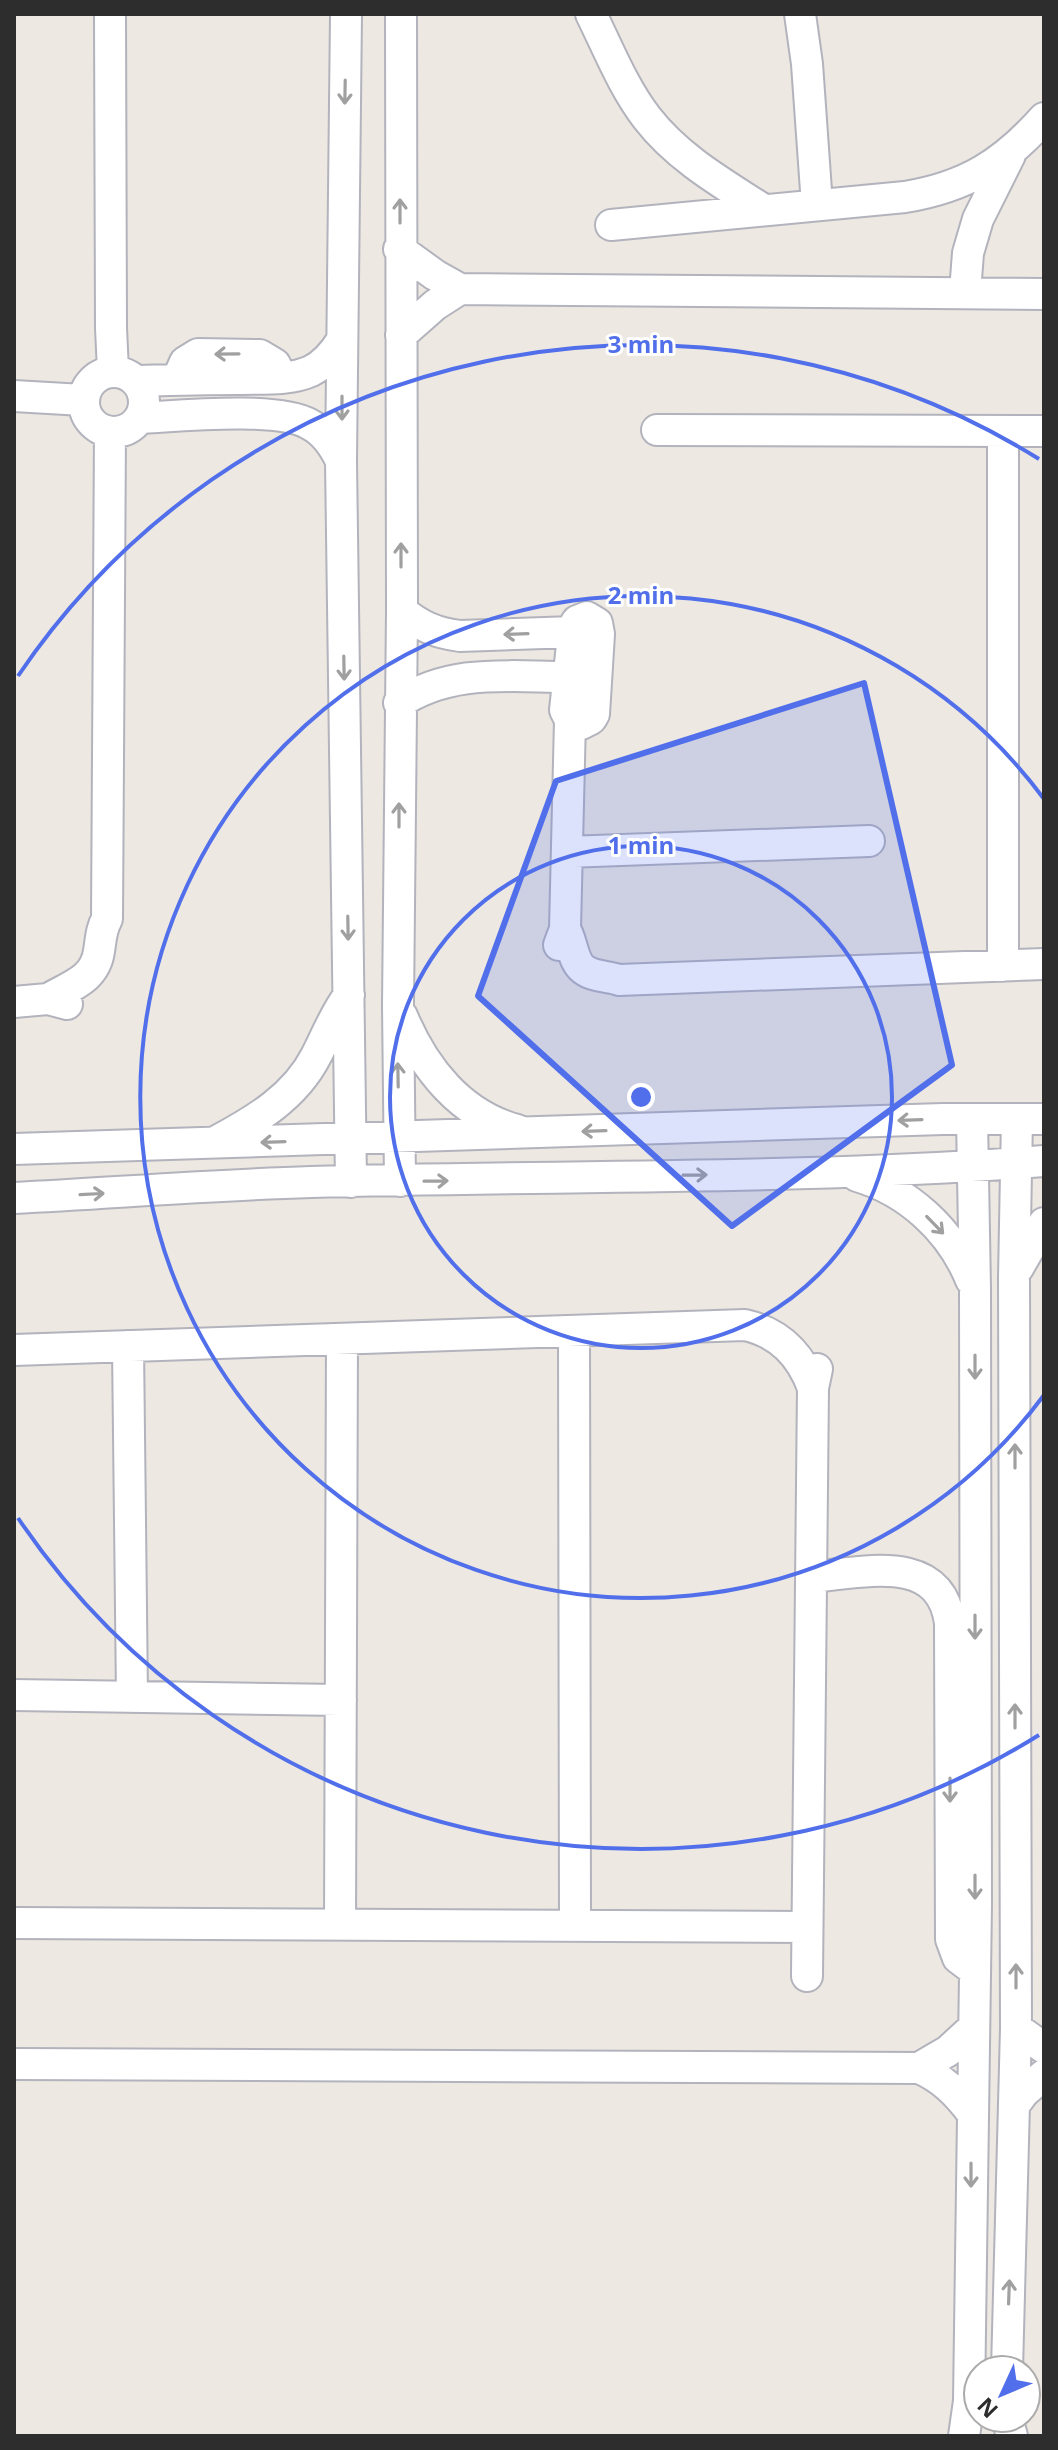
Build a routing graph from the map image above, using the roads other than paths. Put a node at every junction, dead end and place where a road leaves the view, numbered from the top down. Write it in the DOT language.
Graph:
graph roads {
  1 [pos="110,14"];
  2 [pos="346,14"];
  3 [pos="401,14"];
  4 [pos="591,14"];
  5 [pos="800,14"];
  6 [pos="1044,118"];
  7 [pos="1013,150"];
  8 [pos="817,205"];
  9 [pos="764,210"];
  10 [pos="611,225"];
  11 [pos="399,249"];
  12 [pos="460,289"];
  13 [pos="965,292"];
  14 [pos="1044,294"];
  15 [pos="401,335"];
  16 [pos="342,340"];
  17 [pos="125,376"];
  18 [pos="14,396"];
  19 [pos="83,400"];
  20 [pos="140,418"];
  21 [pos="657,430"];
  22 [pos="1003,431"];
  23 [pos="1044,431"];
  24 [pos="110,432"];
  25 [pos="341,461"];
  26 [pos="402,611"];
  27 [pos="573,632"];
  28 [pos="568,698"];
  29 [pos="399,703"];
  30 [pos="869,841"];
  31 [pos="567,852"];
  32 [pos="1044,964"];
  33 [pos="1003,966"];
  34 [pos="349,995"];
  35 [pos="14,1002"];
  36 [pos="398,1005"];
  37 [pos="972,1119"];
  38 [pos="1031,1119"];
  39 [pos="531,1133"];
  40 [pos="399,1137"];
  41 [pos="351,1139"];
  42 [pos="213,1144"];
  43 [pos="14,1149"];
  44 [pos="1030,1162"];
  45 [pos="972,1166"];
  46 [pos="845,1172"];
  47 [pos="400,1181"];
  48 [pos="351,1182"];
  49 [pos="14,1198"];
  50 [pos="1044,1223"];
  51 [pos="1014,1277"];
  52 [pos="975,1289"];
  53 [pos="574,1331"];
  54 [pos="342,1339"];
  55 [pos="128,1346"];
  56 [pos="14,1350"];
  57 [pos="811,1577"];
  58 [pos="14,1695"];
  59 [pos="132,1697"];
  60 [pos="341,1700"];
  61 [pos="14,1923"];
  62 [pos="340,1924"];
  63 [pos="575,1925"];
  64 [pos="807,1927"];
  65 [pos="974,1970"];
  66 [pos="807,1976"];
  67 [pos="973,2028"];
  68 [pos="1016,2028"];
  69 [pos="1044,2048"];
  70 [pos="14,2064"];
  71 [pos="919,2068"];
  72 [pos="1044,2075"];
  73 [pos="1015,2104"];
  74 [pos="972,2113"];
  75 [pos="1007,2354"];
  76 [pos="964,2436"];
  1 -- 17 [label="street"];
  2 -- 16 [label="street, one-way"];
  11 -- 3 [label="street, one-way"];
  4 -- 9 [label="street"];
  5 -- 8 [label="street"];
  6 -- 7 [label="street"];
  7 -- 8 [label="street"];
  7 -- 13 [label="street"];
  8 -- 9 [label="street"];
  9 -- 10 [label="street"];
  11 -- 12 [label="street"];
  11 -- 15 [label="street"];
  12 -- 13 [label="street"];
  12 -- 15 [label="street"];
  13 -- 14 [label="street"];
  26 -- 15 [label="street, one-way"];
  16 -- 17 [label="street, one-way"];
  16 -- 25 [label="street, one-way"];
  17 -- 19 [label="street"];
  17 -- 20 [label="street"];
  18 -- 19 [label="street"];
  19 -- 24 [label="street"];
  20 -- 24 [label="street"];
  20 -- 25 [label="street"];
  21 -- 22 [label="street"];
  22 -- 23 [label="street"];
  22 -- 33 [label="street"];
  24 -- 35 [label="street"];
  25 -- 34 [label="street, one-way"];
  27 -- 26 [label="street, one-way"];
  26 -- 29 [label="street"];
  27 -- 28 [label="street"];
  27 -- 28 [label="street"];
  28 -- 29 [label="street"];
  28 -- 31 [label="street"];
  36 -- 29 [label="street, one-way"];
  30 -- 31 [label="street"];
  31 -- 33 [label="street"];
  32 -- 33 [label="street"];
  34 -- 41 [label="street"];
  34 -- 42 [label="street"];
  36 -- 39 [label="street"];
  40 -- 36 [label="street, one-way"];
  37 -- 38 [label="street"];
  37 -- 39 [label="street, one-way"];
  37 -- 45 [label="street"];
  38 -- 44 [label="street"];
  39 -- 40 [label="street"];
  40 -- 41 [label="street"];
  40 -- 47 [label="street"];
  41 -- 42 [label="street, one-way"];
  41 -- 48 [label="street"];
  42 -- 43 [label="street"];
  44 -- 45 [label="street"];
  44 -- 51 [label="street"];
  45 -- 46 [label="street"];
  45 -- 52 [label="street"];
  47 -- 46 [label="street, one-way"];
  46 -- 52 [label="street, one-way"];
  47 -- 48 [label="street"];
  49 -- 48 [label="street, one-way"];
  50 -- 51 [label="street"];
  68 -- 51 [label="street, one-way"];
  52 -- 65 [label="street, one-way"];
  53 -- 54 [label="street"];
  53 -- 57 [label="street"];
  53 -- 63 [label="street"];
  54 -- 55 [label="street"];
  54 -- 60 [label="street"];
  55 -- 56 [label="street"];
  55 -- 59 [label="street"];
  57 -- 64 [label="street"];
  57 -- 65 [label="street, one-way"];
  58 -- 59 [label="street"];
  59 -- 60 [label="street"];
  60 -- 62 [label="street"];
  61 -- 62 [label="street"];
  62 -- 63 [label="street"];
  63 -- 64 [label="street"];
  64 -- 66 [label="street"];
  65 -- 67 [label="street"];
  67 -- 71 [label="street"];
  67 -- 74 [label="street"];
  68 -- 69 [label="street"];
  68 -- 73 [label="street"];
  70 -- 71 [label="street"];
  71 -- 74 [label="street"];
  72 -- 73 [label="street"];
  75 -- 73 [label="street, one-way"];
  74 -- 76 [label="street, one-way"];
}
